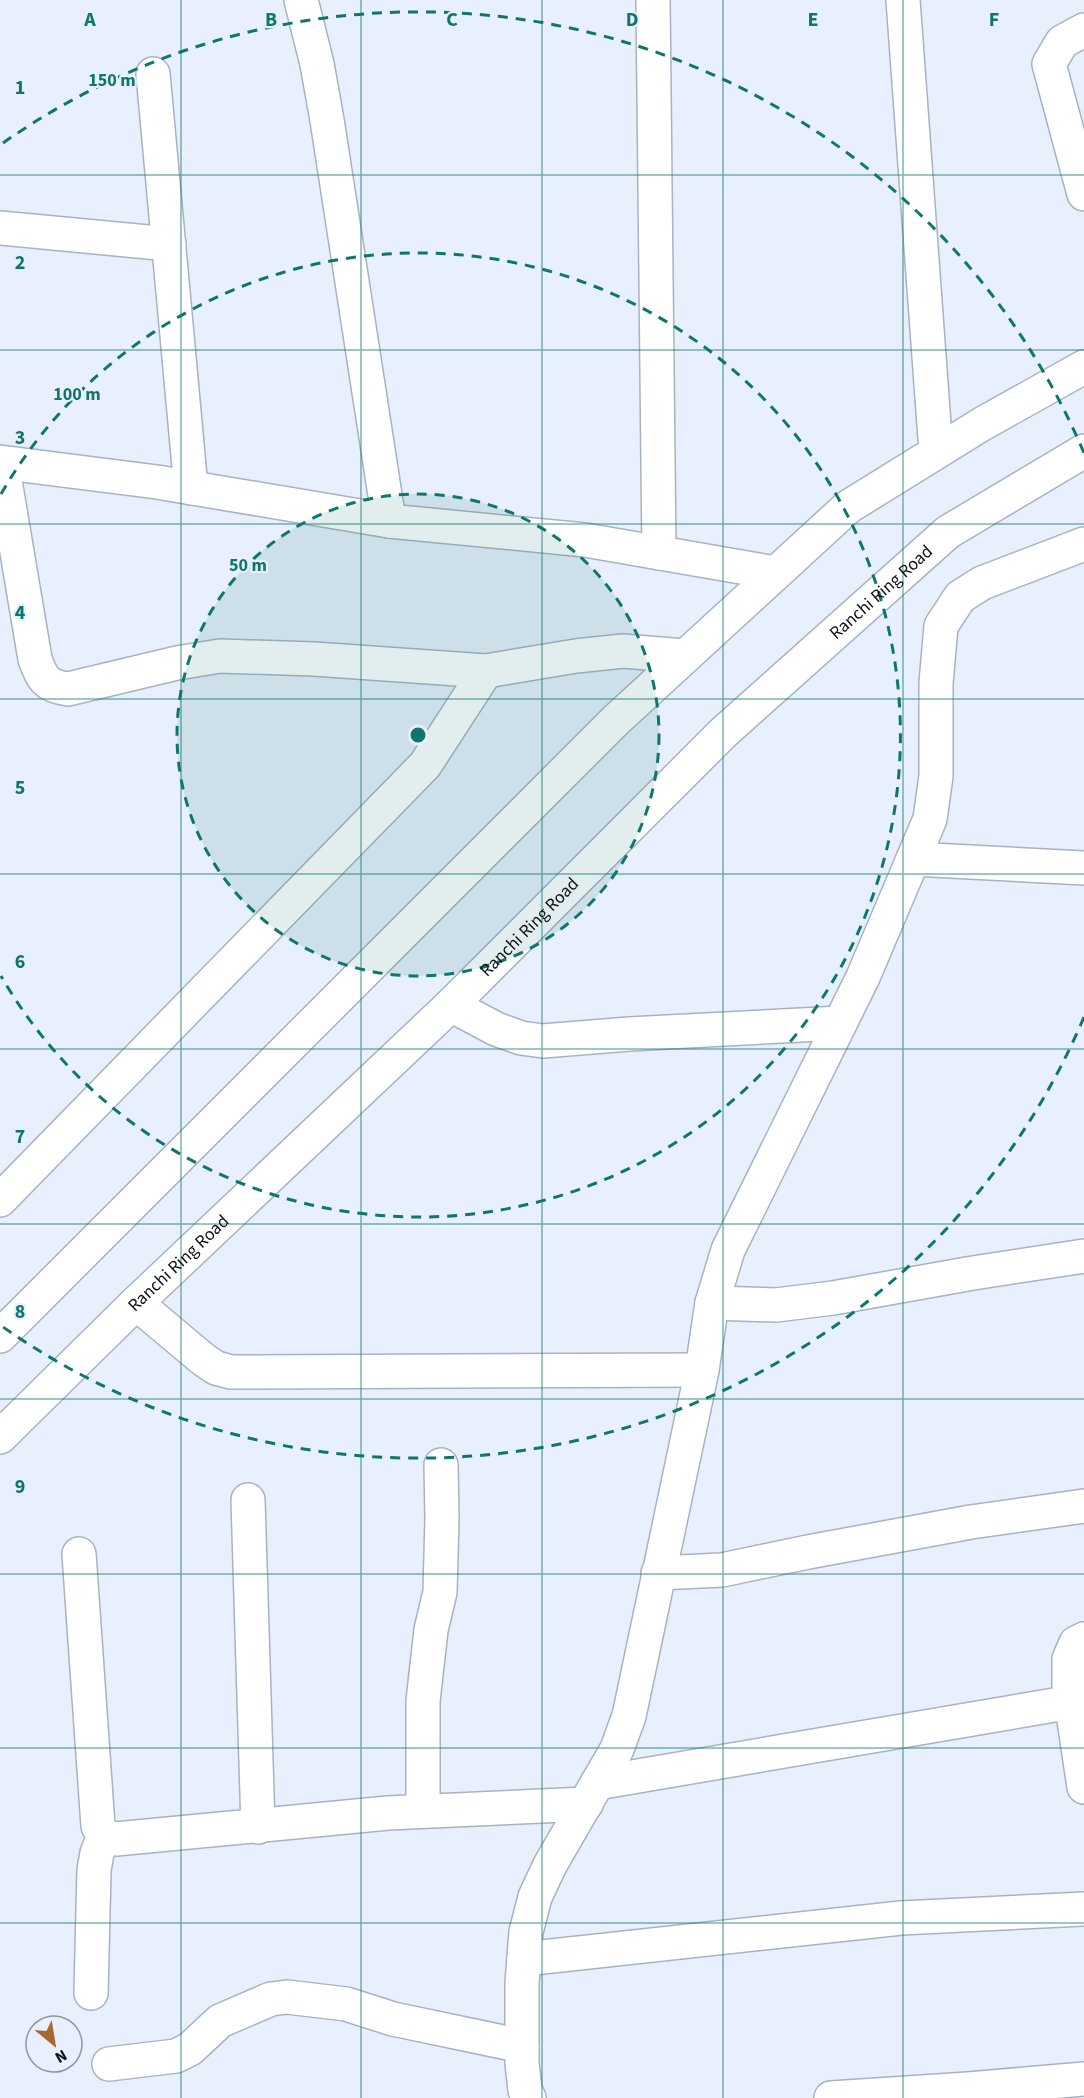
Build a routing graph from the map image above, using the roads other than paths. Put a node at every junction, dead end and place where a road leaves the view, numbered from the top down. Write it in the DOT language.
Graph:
graph roads {
  1 [pos="301,0"];
  2 [pos="652,0"];
  3 [pos="903,0"];
  4 [pos="1084,30"];
  5 [pos="153,74"];
  6 [pos="1084,194"];
  7 [pos="0,228"];
  8 [pos="169,244"];
  9 [pos="1084,367"];
  10 [pos="1084,451"];
  11 [pos="936,452"];
  12 [pos="1,463"];
  13 [pos="191,488"];
  14 [pos="389,521"];
  15 [pos="1084,544"];
  16 [pos="659,553"];
  17 [pos="775,573"];
  18 [pos="685,656"];
  19 [pos="486,671"];
  20 [pos="913,859"];
  21 [pos="1084,868"];
  22 [pos="451,1005"];
  23 [pos="840,1023"];
  24 [pos="0,1200"];
  25 [pos="1084,1256"];
  26 [pos="136,1303"];
  27 [pos="712,1303"];
  28 [pos="0,1336"];
  29 [pos="702,1370"];
  30 [pos="0,1437"];
  31 [pos="441,1465"];
  32 [pos="249,1500"];
  33 [pos="1084,1506"];
  34 [pos="79,1554"];
  35 [pos="658,1573"];
  36 [pos="1084,1639"];
  37 [pos="1072,1702"];
  38 [pos="1084,1787"];
  39 [pos="591,1793"];
  40 [pos="423,1811"];
  41 [pos="258,1827"];
  42 [pos="104,1836"];
  43 [pos="1084,1909"];
  44 [pos="524,1959"];
  45 [pos="91,1993"];
  46 [pos="522,2046"];
  47 [pos="109,2064"];
  48 [pos="1084,2079"];
  49 [pos="529,2098"];
  50 [pos="831,2098"];
  1 -- 14 [label="street"];
  2 -- 16 [label="street"];
  3 -- 11 [label="street"];
  4 -- 6 [label="street"];
  5 -- 8 [label="street"];
  7 -- 8 [label="street"];
  8 -- 13 [label="street"];
  9 -- 11 [label="street"];
  10 -- 22 [label="street, Ranchi Ring Road"];
  11 -- 17 [label="street"];
  12 -- 13 [label="street"];
  12 -- 19 [label="street"];
  13 -- 14 [label="street"];
  14 -- 16 [label="street"];
  15 -- 20 [label="street"];
  16 -- 17 [label="street"];
  17 -- 18 [label="street"];
  18 -- 19 [label="street"];
  18 -- 28 [label="street"];
  19 -- 24 [label="street"];
  20 -- 21 [label="street"];
  20 -- 23 [label="street"];
  22 -- 23 [label="street"];
  22 -- 26 [label="street, Ranchi Ring Road"];
  23 -- 27 [label="street"];
  25 -- 27 [label="street"];
  26 -- 29 [label="street"];
  26 -- 30 [label="street, Ranchi Ring Road"];
  27 -- 29 [label="street"];
  29 -- 35 [label="street"];
  31 -- 40 [label="street"];
  32 -- 41 [label="street"];
  33 -- 35 [label="street"];
  34 -- 42 [label="street"];
  35 -- 39 [label="street"];
  36 -- 37 [label="street"];
  37 -- 38 [label="street"];
  37 -- 39 [label="street"];
  39 -- 40 [label="street"];
  39 -- 44 [label="street"];
  40 -- 41 [label="street"];
  41 -- 42 [label="street"];
  42 -- 45 [label="street"];
  43 -- 44 [label="street"];
  44 -- 46 [label="street"];
  46 -- 47 [label="street"];
  46 -- 49 [label="street"];
  48 -- 50 [label="street"];
}
